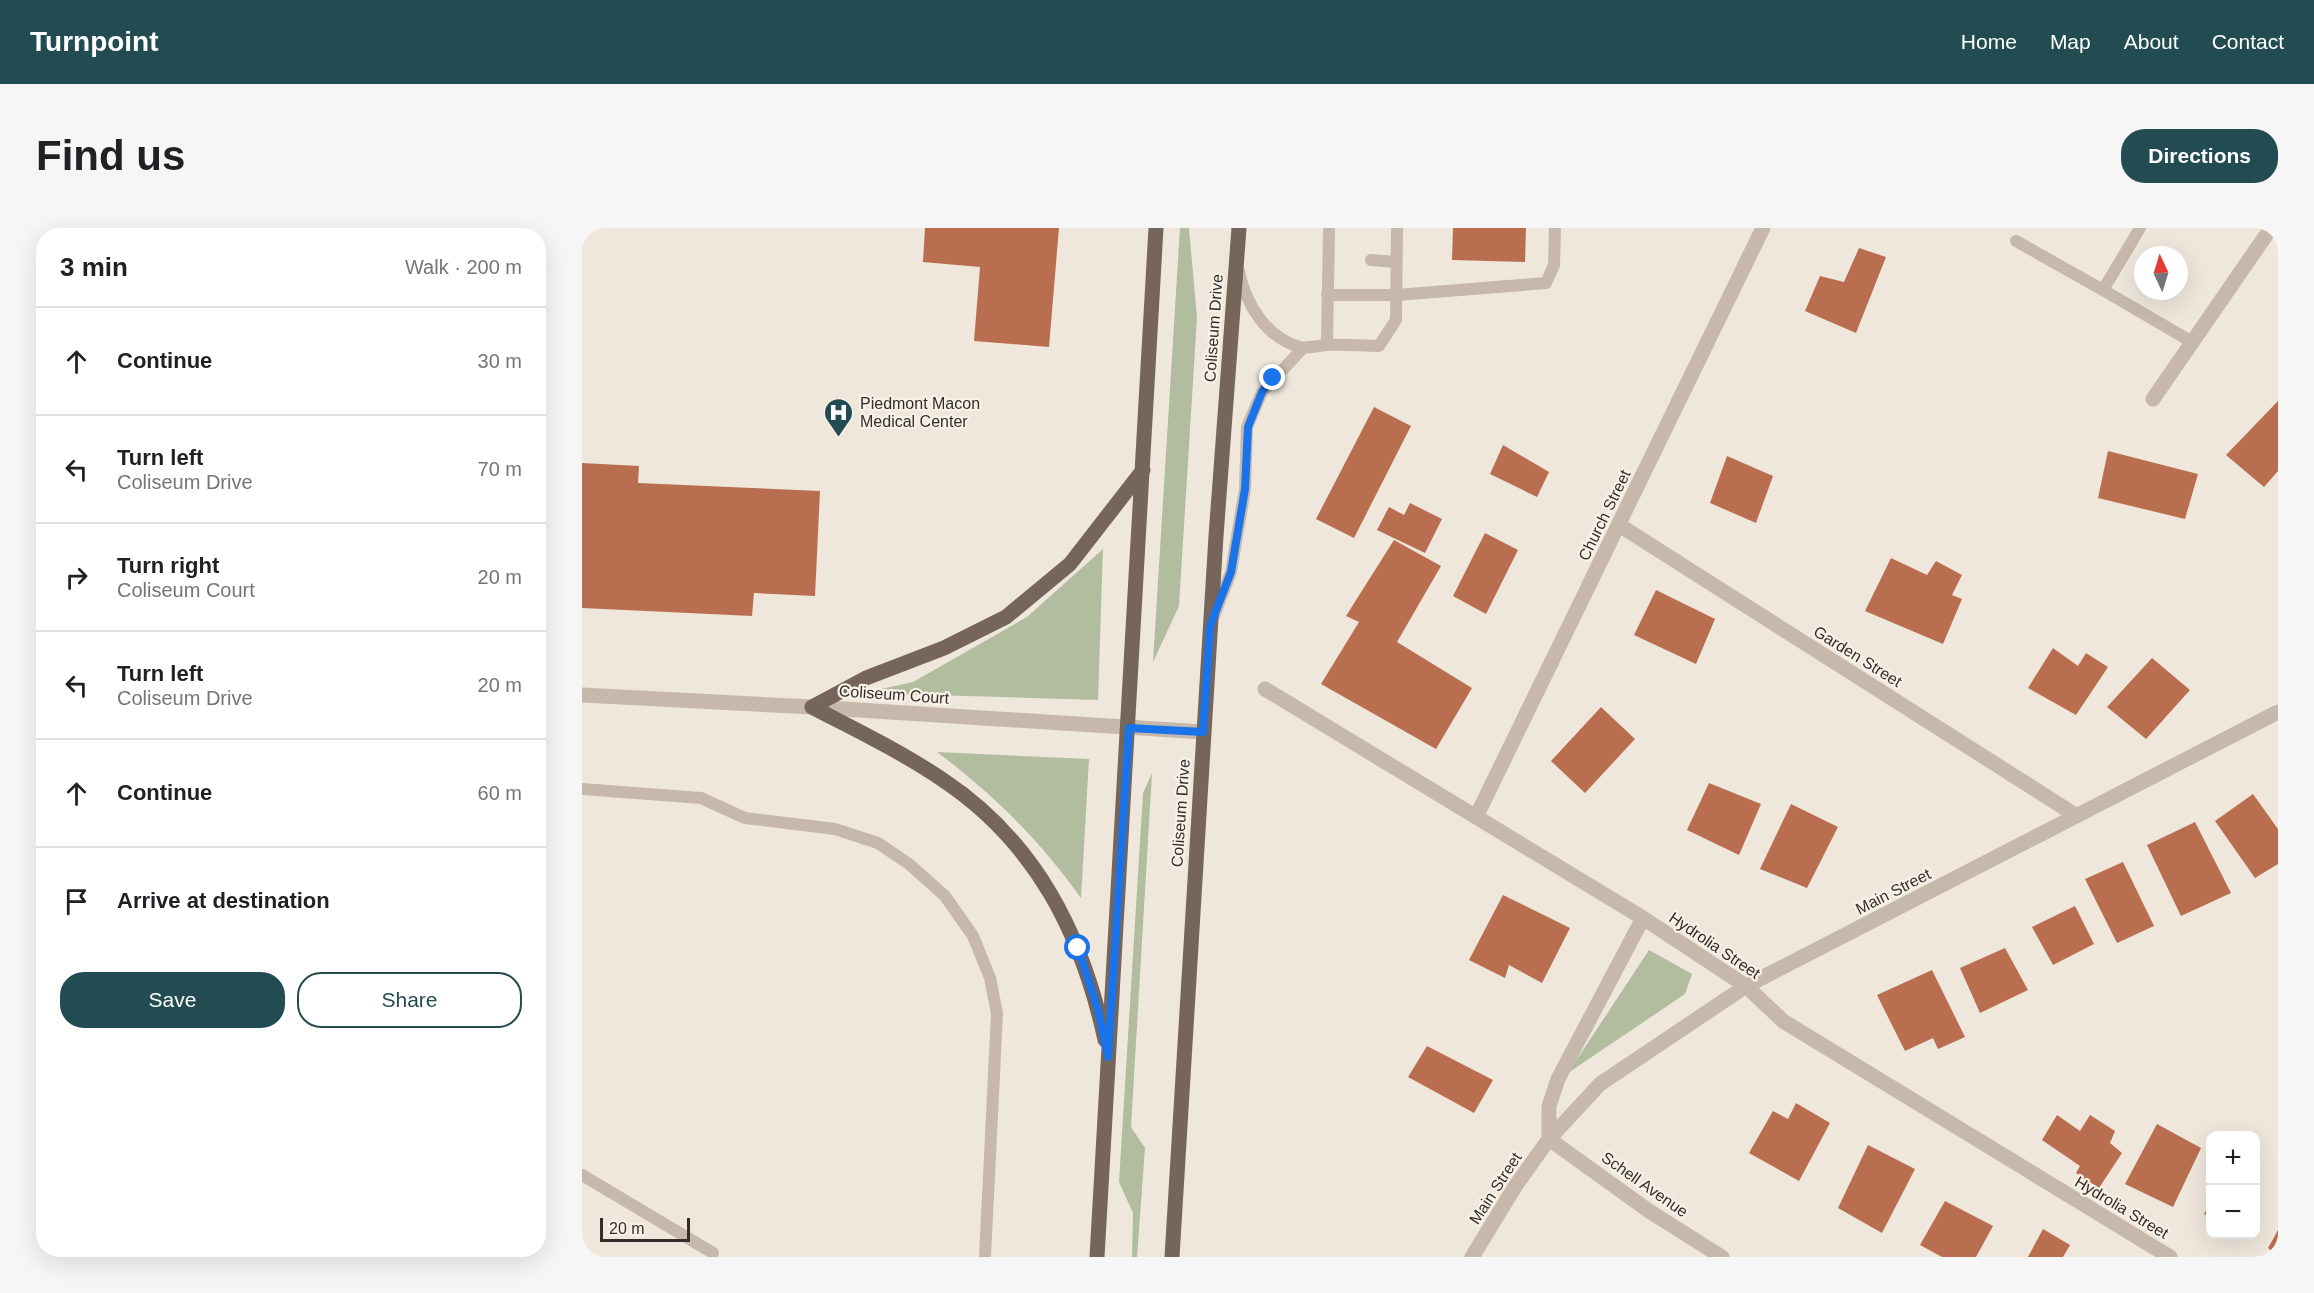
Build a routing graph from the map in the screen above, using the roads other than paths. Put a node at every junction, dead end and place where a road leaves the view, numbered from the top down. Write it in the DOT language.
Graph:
graph roads {
  1 [pos="1156,228"];
  2 [pos="1239,228"];
  3 [pos="1329,228"];
  4 [pos="1397,228"];
  5 [pos="1555,228"];
  6 [pos="1762,228"];
  7 [pos="2140,228"];
  8 [pos="2271,228"];
  9 [pos="2016,240"];
  10 [pos="1236,258"];
  11 [pos="1371,261"];
  12 [pos="1396,262"];
  13 [pos="2103,290"];
  14 [pos="1327,295"];
  15 [pos="1397,295"];
  16 [pos="2192,342"];
  17 [pos="1328,345"];
  18 [pos="1303,348"];
  19 [pos="2153,399"];
  20 [pos="1143,470"];
  21 [pos="1619,525"];
  22 [pos="1210,626"];
  23 [pos="1264,689"];
  24 [pos="582,695"];
  25 [pos="812,707"];
  26 [pos="2278,712"];
  27 [pos="1129,728"];
  28 [pos="1203,732"];
  29 [pos="582,789"];
  30 [pos="2077,816"];
  31 [pos="1476,817"];
  32 [pos="1643,918"];
  33 [pos="1746,986"];
  34 [pos="1108,1057"];
  35 [pos="1550,1139"];
  36 [pos="582,1175"];
  37 [pos="713,1252"];
  38 [pos="985,1257"];
  39 [pos="1097,1257"];
  40 [pos="1172,1257"];
  41 [pos="1472,1257"];
  42 [pos="1722,1257"];
  43 [pos="2170,1257"];
  1 -- 20 [label="main road"];
  2 -- 10 [label="main road, Coliseum Drive"];
  3 -- 14 [label="lane"];
  4 -- 12 [label="lane"];
  5 -- 15 [label="lane"];
  6 -- 21 [label="street, Church Street"];
  7 -- 13 [label="lane"];
  8 -- 16 [label="street"];
  9 -- 13 [label="lane"];
  10 -- 18 [label="lane"];
  10 -- 22 [label="main road, Coliseum Drive"];
  11 -- 12 [label="lane"];
  12 -- 15 [label="lane"];
  13 -- 16 [label="lane"];
  14 -- 15 [label="lane"];
  14 -- 17 [label="lane"];
  15 -- 17 [label="lane"];
  16 -- 19 [label="street"];
  17 -- 18 [label="lane"];
  18 -- 22 [label="lane"];
  20 -- 25 [label="main road"];
  20 -- 27 [label="main road"];
  21 -- 30 [label="street, Garden Street"];
  21 -- 31 [label="street, Church Street"];
  22 -- 28 [label="main road, Coliseum Drive"];
  23 -- 31 [label="street, Hydrolia Street"];
  24 -- 25 [label="street, Coliseum Court"];
  25 -- 27 [label="street, Coliseum Court"];
  25 -- 34 [label="main road"];
  26 -- 30 [label="street, Main Street"];
  27 -- 28 [label="street, Coliseum Court"];
  27 -- 34 [label="main road"];
  28 -- 40 [label="main road, Coliseum Drive"];
  29 -- 38 [label="lane"];
  30 -- 33 [label="street, Main Street"];
  31 -- 32 [label="street, Hydrolia Street"];
  32 -- 33 [label="street, Hydrolia Street"];
  32 -- 35 [label="street"];
  33 -- 35 [label="street, Main Street"];
  33 -- 43 [label="street, Hydrolia Street"];
  34 -- 39 [label="main road"];
  35 -- 41 [label="street, Main Street"];
  35 -- 42 [label="street, Schell Avenue"];
  36 -- 37 [label="lane"];
}
